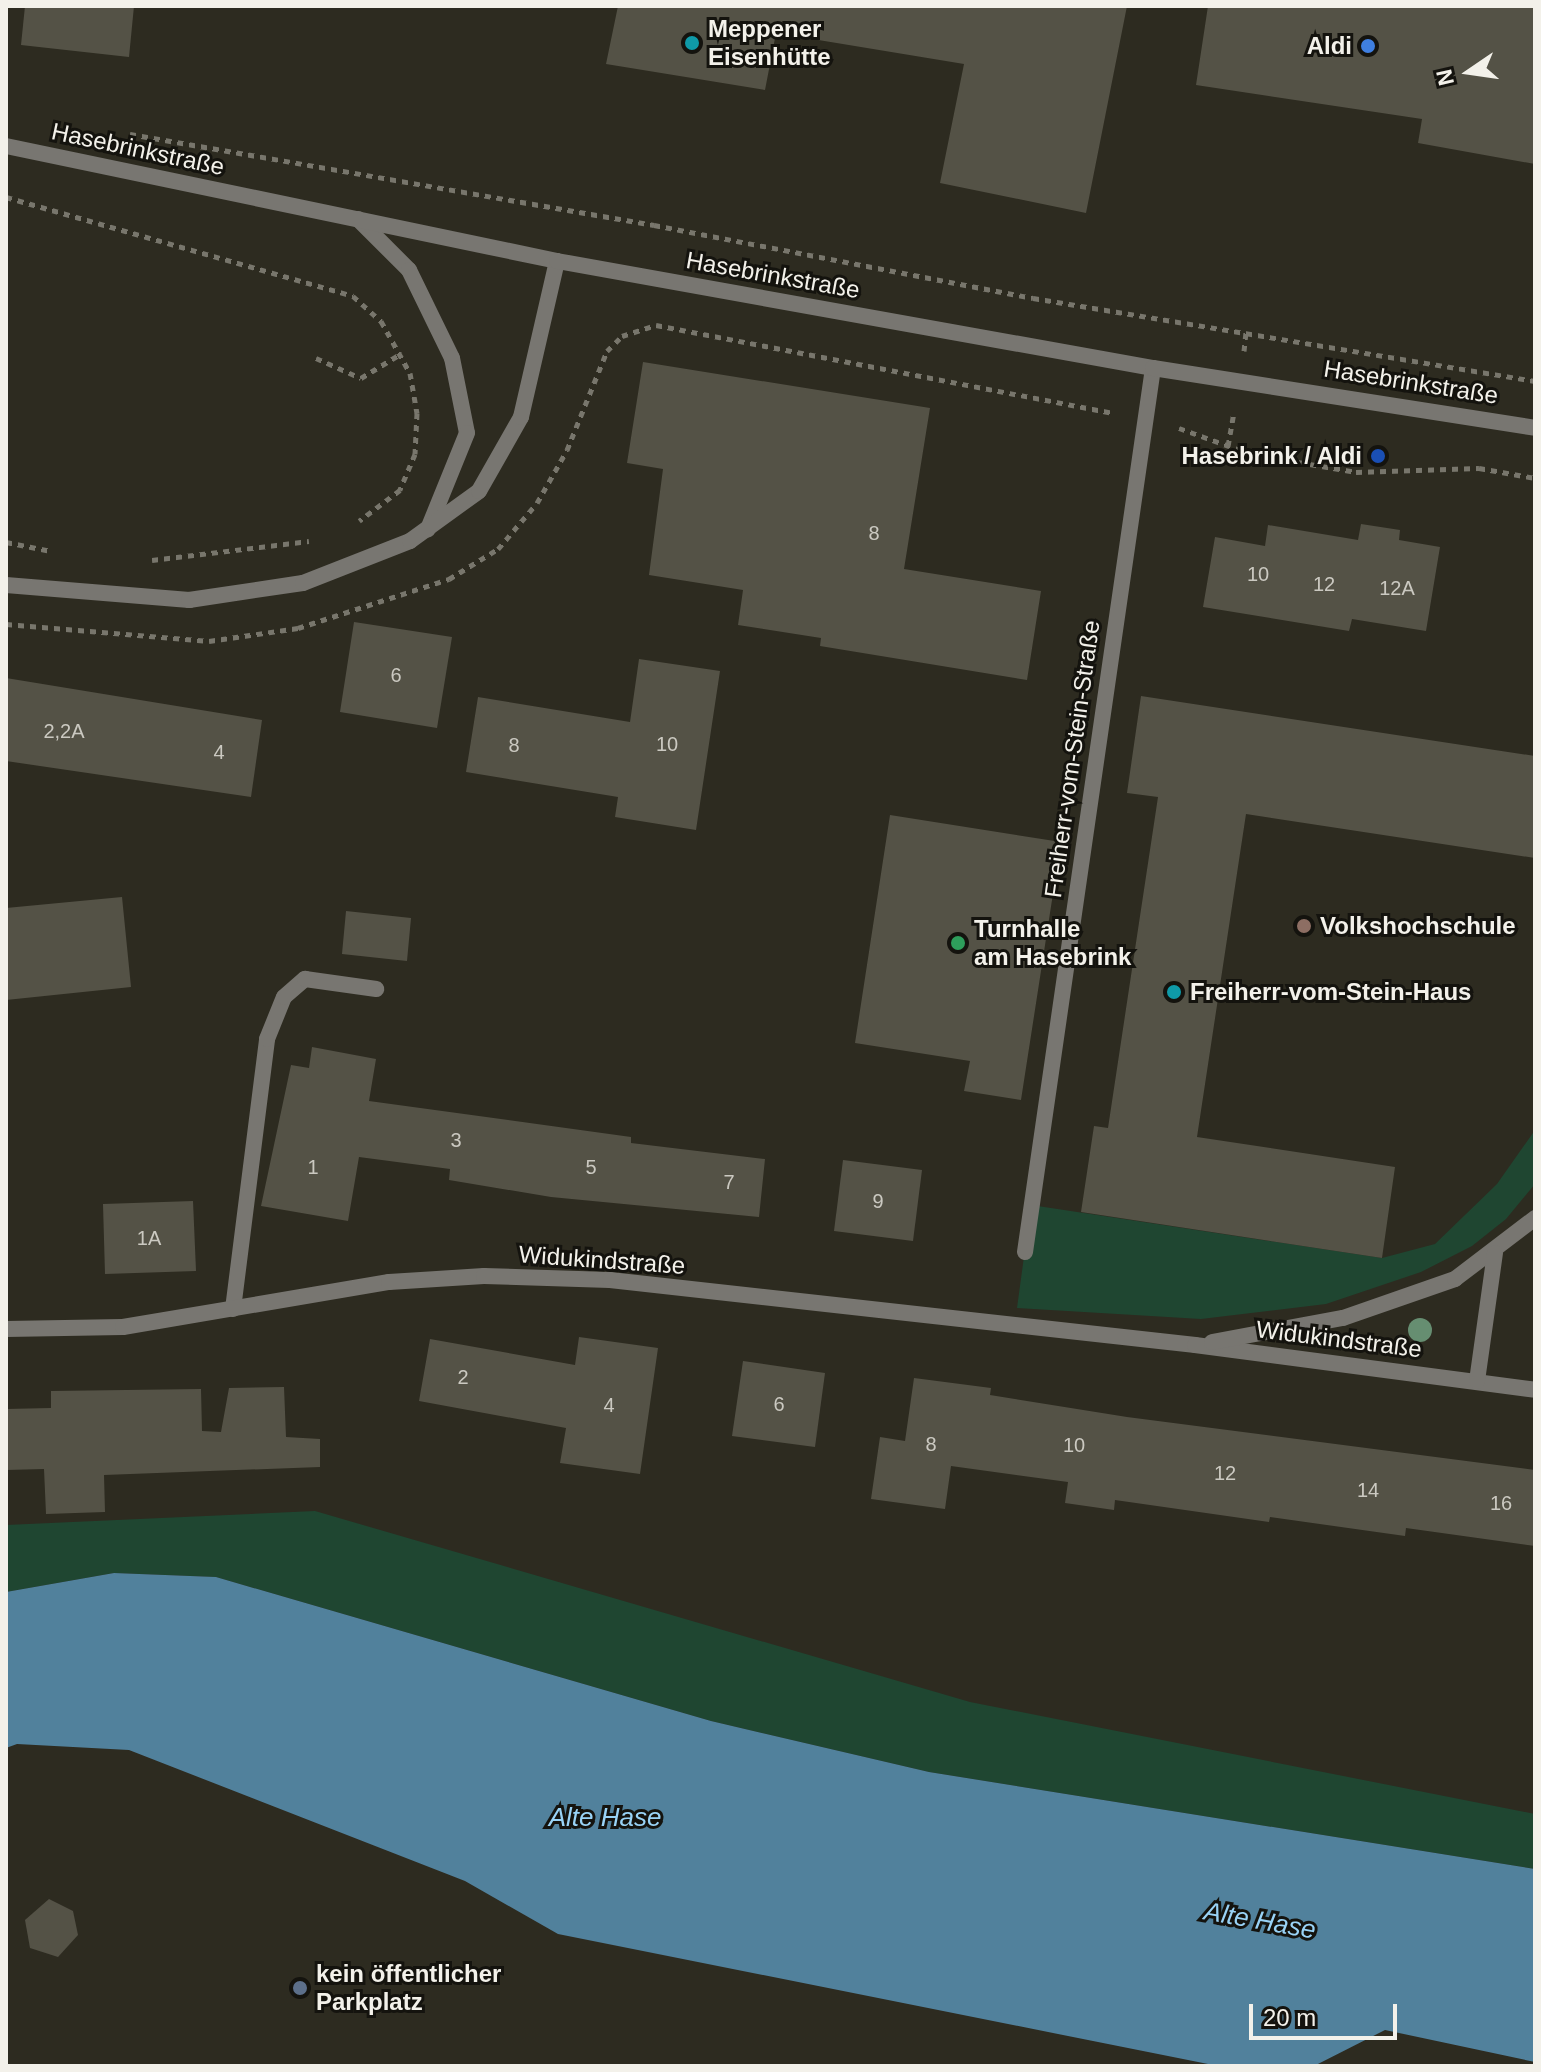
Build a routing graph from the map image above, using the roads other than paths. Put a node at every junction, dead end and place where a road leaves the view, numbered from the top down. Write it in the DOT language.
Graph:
graph roads {
  1 [pos="6,146"];
  2 [pos="358,219"];
  3 [pos="557,261"];
  4 [pos="1153,368"];
  5 [pos="1535,428"];
  6 [pos="428,529"];
  7 [pos="6,585"];
  8 [pos="376,989"];
  9 [pos="1535,1218"];
  10 [pos="1025,1252"];
  11 [pos="1495,1253"];
  12 [pos="233,1309"];
  13 [pos="6,1329"];
  14 [pos="1195,1345"];
  15 [pos="1477,1381"];
  16 [pos="1535,1390"];
  1 -- 2 [label="street, Hasebrinkstraße"];
  2 -- 3 [label="street, Hasebrinkstraße"];
  2 -- 6 [label="street"];
  3 -- 4 [label="street, Hasebrinkstraße"];
  3 -- 6 [label="street"];
  4 -- 5 [label="street, Hasebrinkstraße"];
  4 -- 10 [label="street, Freiherr-vom-Stein-Straße"];
  6 -- 7 [label="street"];
  8 -- 12 [label="street"];
  9 -- 11 [label="street, Widukindstraße"];
  11 -- 14 [label="street, Widukindstraße"];
  11 -- 15 [label="street"];
  12 -- 13 [label="street, Widukindstraße"];
  12 -- 14 [label="street, Widukindstraße"];
  14 -- 15 [label="street, Widukindstraße"];
  15 -- 16 [label="street, Widukindstraße"];
}
